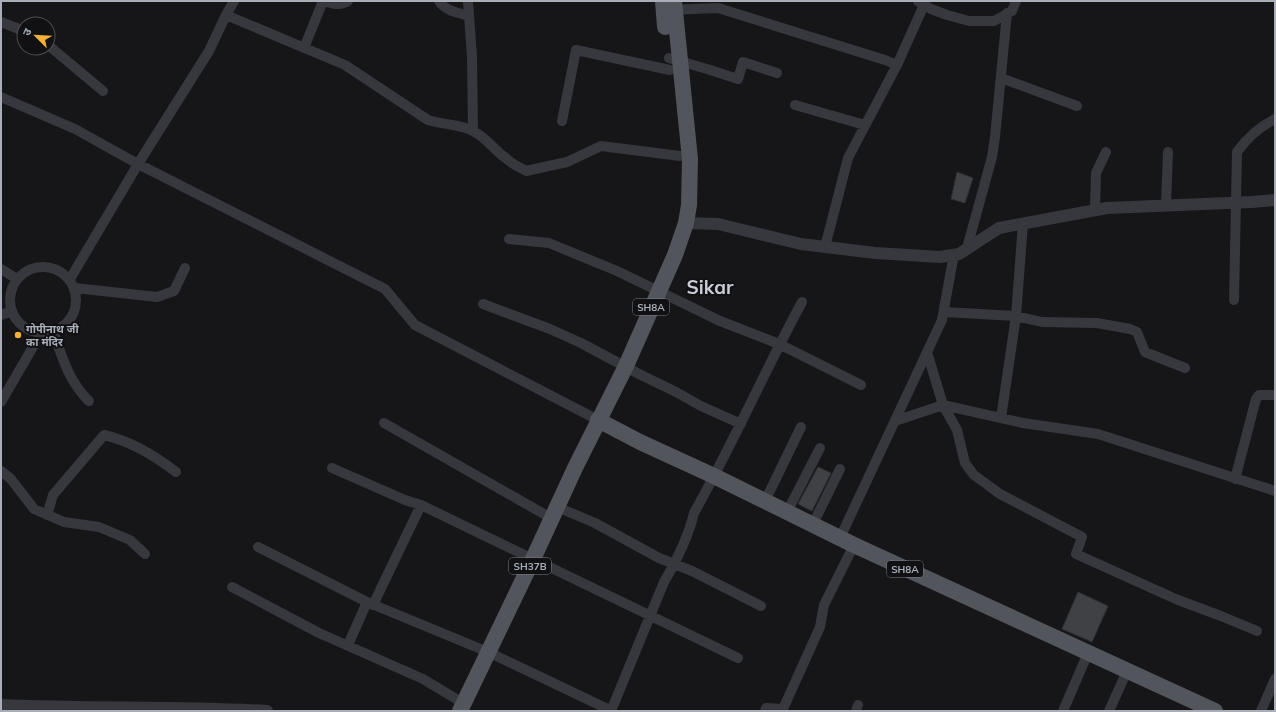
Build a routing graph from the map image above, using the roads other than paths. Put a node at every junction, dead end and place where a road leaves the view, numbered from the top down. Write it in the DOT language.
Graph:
graph roads {
  1 [pos="234,1"];
  2 [pos="324,1"];
  3 [pos="348,1"];
  4 [pos="439,1"];
  5 [pos="468,1"];
  6 [pos="1016,1"];
  7 [pos="921,3"];
  8 [pos="669,5"];
  9 [pos="1007,13"];
  10 [pos="226,15"];
  11 [pos="469,16"];
  12 [pos="1,22"];
  13 [pos="16,28"];
  14 [pos="304,48"];
  15 [pos="56,52"];
  16 [pos="673,63"];
  17 [pos="897,65"];
  18 [pos="777,73"];
  19 [pos="1001,78"];
  20 [pos="102,91"];
  21 [pos="1,97"];
  22 [pos="795,105"];
  23 [pos="1077,106"];
  24 [pos="1275,119"];
  25 [pos="562,120"];
  26 [pos="865,125"];
  27 [pos="473,131"];
  28 [pos="1106,152"];
  29 [pos="1168,152"];
  30 [pos="680,156"];
  31 [pos="138,164"];
  32 [pos="688,188"];
  33 [pos="1275,200"];
  34 [pos="1237,203"];
  35 [pos="1166,205"];
  36 [pos="1095,210"];
  37 [pos="686,223"];
  38 [pos="1023,223"];
  39 [pos="509,239"];
  40 [pos="825,247"];
  41 [pos="967,248"];
  42 [pos="954,254"];
  43 [pos="185,268"];
  44 [pos="1,269"];
  45 [pos="17,279"];
  46 [pos="70,279"];
  47 [pos="75,288"];
  48 [pos="658,291"];
  49 [pos="1234,300"];
  50 [pos="802,302"];
  51 [pos="483,304"];
  52 [pos="12,311"];
  53 [pos="944,312"];
  54 [pos="1,315"];
  55 [pos="1016,316"];
  56 [pos="53,331"];
  57 [pos="42,333"];
  58 [pos="778,344"];
  59 [pos="928,352"];
  60 [pos="626,366"];
  61 [pos="1185,368"];
  62 [pos="861,385"];
  63 [pos="1275,395"];
  64 [pos="89,401"];
  65 [pos="1,402"];
  66 [pos="943,405"];
  67 [pos="1001,418"];
  68 [pos="598,420"];
  69 [pos="895,421"];
  70 [pos="384,423"];
  71 [pos="741,424"];
  72 [pos="801,427"];
  73 [pos="820,448"];
  74 [pos="332,468"];
  75 [pos="840,469"];
  76 [pos="1,471"];
  77 [pos="176,472"];
  78 [pos="714,476"];
  79 [pos="1235,479"];
  80 [pos="1275,491"];
  81 [pos="765,501"];
  82 [pos="421,505"];
  83 [pos="787,512"];
  84 [pos="554,513"];
  85 [pos="47,515"];
  86 [pos="813,524"];
  87 [pos="847,541"];
  88 [pos="258,547"];
  89 [pos="145,554"];
  90 [pos="533,559"];
  91 [pos="674,564"];
  92 [pos="232,586"];
  93 [pos="370,603"];
  94 [pos="761,606"];
  95 [pos="650,615"];
  96 [pos="1257,632"];
  97 [pos="348,645"];
  98 [pos="488,652"];
  99 [pos="1088,653"];
  100 [pos="738,658"];
  101 [pos="1127,671"];
  102 [pos="1275,679"];
  103 [pos="1,705"];
  104 [pos="462,707"];
  105 [pos="249,710"];
  106 [pos="608,710"];
  107 [pos="788,710"];
  108 [pos="267,711"];
  109 [pos="765,711"];
  110 [pos="1063,711"];
  111 [pos="1109,711"];
  112 [pos="1215,711"];
  113 [pos="1260,711"];
  1 -- 10 [label="street"];
  2 -- 3 [label="street"];
  2 -- 14 [label="street"];
  4 -- 11 [label="street"];
  5 -- 11 [label="street"];
  6 -- 9 [label="street"];
  7 -- 9 [label="street"];
  7 -- 17 [label="street"];
  8 -- 16 [label="main road, SH8A"];
  8 -- 17 [label="street"];
  9 -- 19 [label="street"];
  10 -- 14 [label="street"];
  10 -- 31 [label="street"];
  11 -- 27 [label="street"];
  12 -- 13 [label="street"];
  14 -- 27 [label="street"];
  15 -- 20 [label="street"];
  16 -- 18 [label="street"];
  16 -- 25 [label="street"];
  16 -- 30 [label="main road, SH8A"];
  16 -- 32 [label="main road, SH8A"];
  17 -- 26 [label="street"];
  19 -- 23 [label="street"];
  19 -- 41 [label="street"];
  21 -- 31 [label="street"];
  22 -- 26 [label="street"];
  24 -- 34 [label="street"];
  26 -- 40 [label="street"];
  27 -- 30 [label="street"];
  28 -- 36 [label="street"];
  29 -- 35 [label="street"];
  30 -- 32 [label="main road, SH8A"];
  31 -- 46 [label="street"];
  31 -- 68 [label="street"];
  32 -- 37 [label="main road, SH8A"];
  33 -- 34 [label="street"];
  34 -- 35 [label="street"];
  34 -- 49 [label="street"];
  35 -- 36 [label="street"];
  36 -- 38 [label="street"];
  37 -- 40 [label="street"];
  37 -- 48 [label="main road, SH8A"];
  38 -- 41 [label="street"];
  38 -- 55 [label="street"];
  39 -- 48 [label="street"];
  40 -- 42 [label="street"];
  41 -- 42 [label="street"];
  42 -- 53 [label="street"];
  43 -- 47 [label="street"];
  44 -- 45 [label="street"];
  45 -- 46 [label="street"];
  45 -- 52 [label="street"];
  46 -- 47 [label="street"];
  47 -- 56 [label="street"];
  48 -- 58 [label="street"];
  48 -- 60 [label="main road, SH8A"];
  50 -- 58 [label="street"];
  51 -- 60 [label="street"];
  52 -- 54 [label="street"];
  52 -- 57 [label="street"];
  53 -- 55 [label="street"];
  53 -- 59 [label="street"];
  55 -- 61 [label="street"];
  55 -- 67 [label="street"];
  56 -- 57 [label="street"];
  56 -- 64 [label="street"];
  57 -- 65 [label="street"];
  58 -- 62 [label="street"];
  58 -- 71 [label="street"];
  59 -- 66 [label="street"];
  59 -- 69 [label="street"];
  60 -- 68 [label="main road, SH8A"];
  60 -- 71 [label="street"];
  63 -- 79 [label="street"];
  66 -- 67 [label="street"];
  66 -- 69 [label="street"];
  66 -- 96 [label="street"];
  67 -- 79 [label="street"];
  68 -- 78 [label="main road, SH8A"];
  68 -- 84 [label="main road, SH37B"];
  69 -- 87 [label="street"];
  70 -- 84 [label="street"];
  71 -- 78 [label="street"];
  72 -- 81 [label="street"];
  73 -- 83 [label="street"];
  74 -- 82 [label="street"];
  75 -- 86 [label="street"];
  76 -- 85 [label="street"];
  77 -- 85 [label="street"];
  78 -- 81 [label="main road, SH8A"];
  78 -- 91 [label="street"];
  79 -- 80 [label="street"];
  81 -- 83 [label="main road, SH8A"];
  82 -- 90 [label="street"];
  82 -- 93 [label="street"];
  83 -- 86 [label="main road, SH8A"];
  84 -- 90 [label="main road, SH37B"];
  84 -- 91 [label="street"];
  85 -- 89 [label="street"];
  86 -- 87 [label="main road, SH8A"];
  87 -- 99 [label="main road, SH8A"];
  87 -- 107 [label="street"];
  88 -- 93 [label="street"];
  90 -- 95 [label="street"];
  90 -- 98 [label="main road, SH37B"];
  91 -- 94 [label="street"];
  91 -- 95 [label="street"];
  92 -- 97 [label="street"];
  93 -- 97 [label="street"];
  93 -- 98 [label="street"];
  95 -- 100 [label="street"];
  95 -- 106 [label="street"];
  97 -- 104 [label="street"];
  98 -- 104 [label="main road, SH37B"];
  98 -- 106 [label="street"];
  99 -- 101 [label="main road, SH8A"];
  99 -- 110 [label="street"];
  101 -- 111 [label="street"];
  101 -- 112 [label="main road, SH8A"];
  102 -- 113 [label="street"];
  103 -- 105 [label="street"];
  105 -- 108 [label="street"];
  107 -- 109 [label="street"];
}
